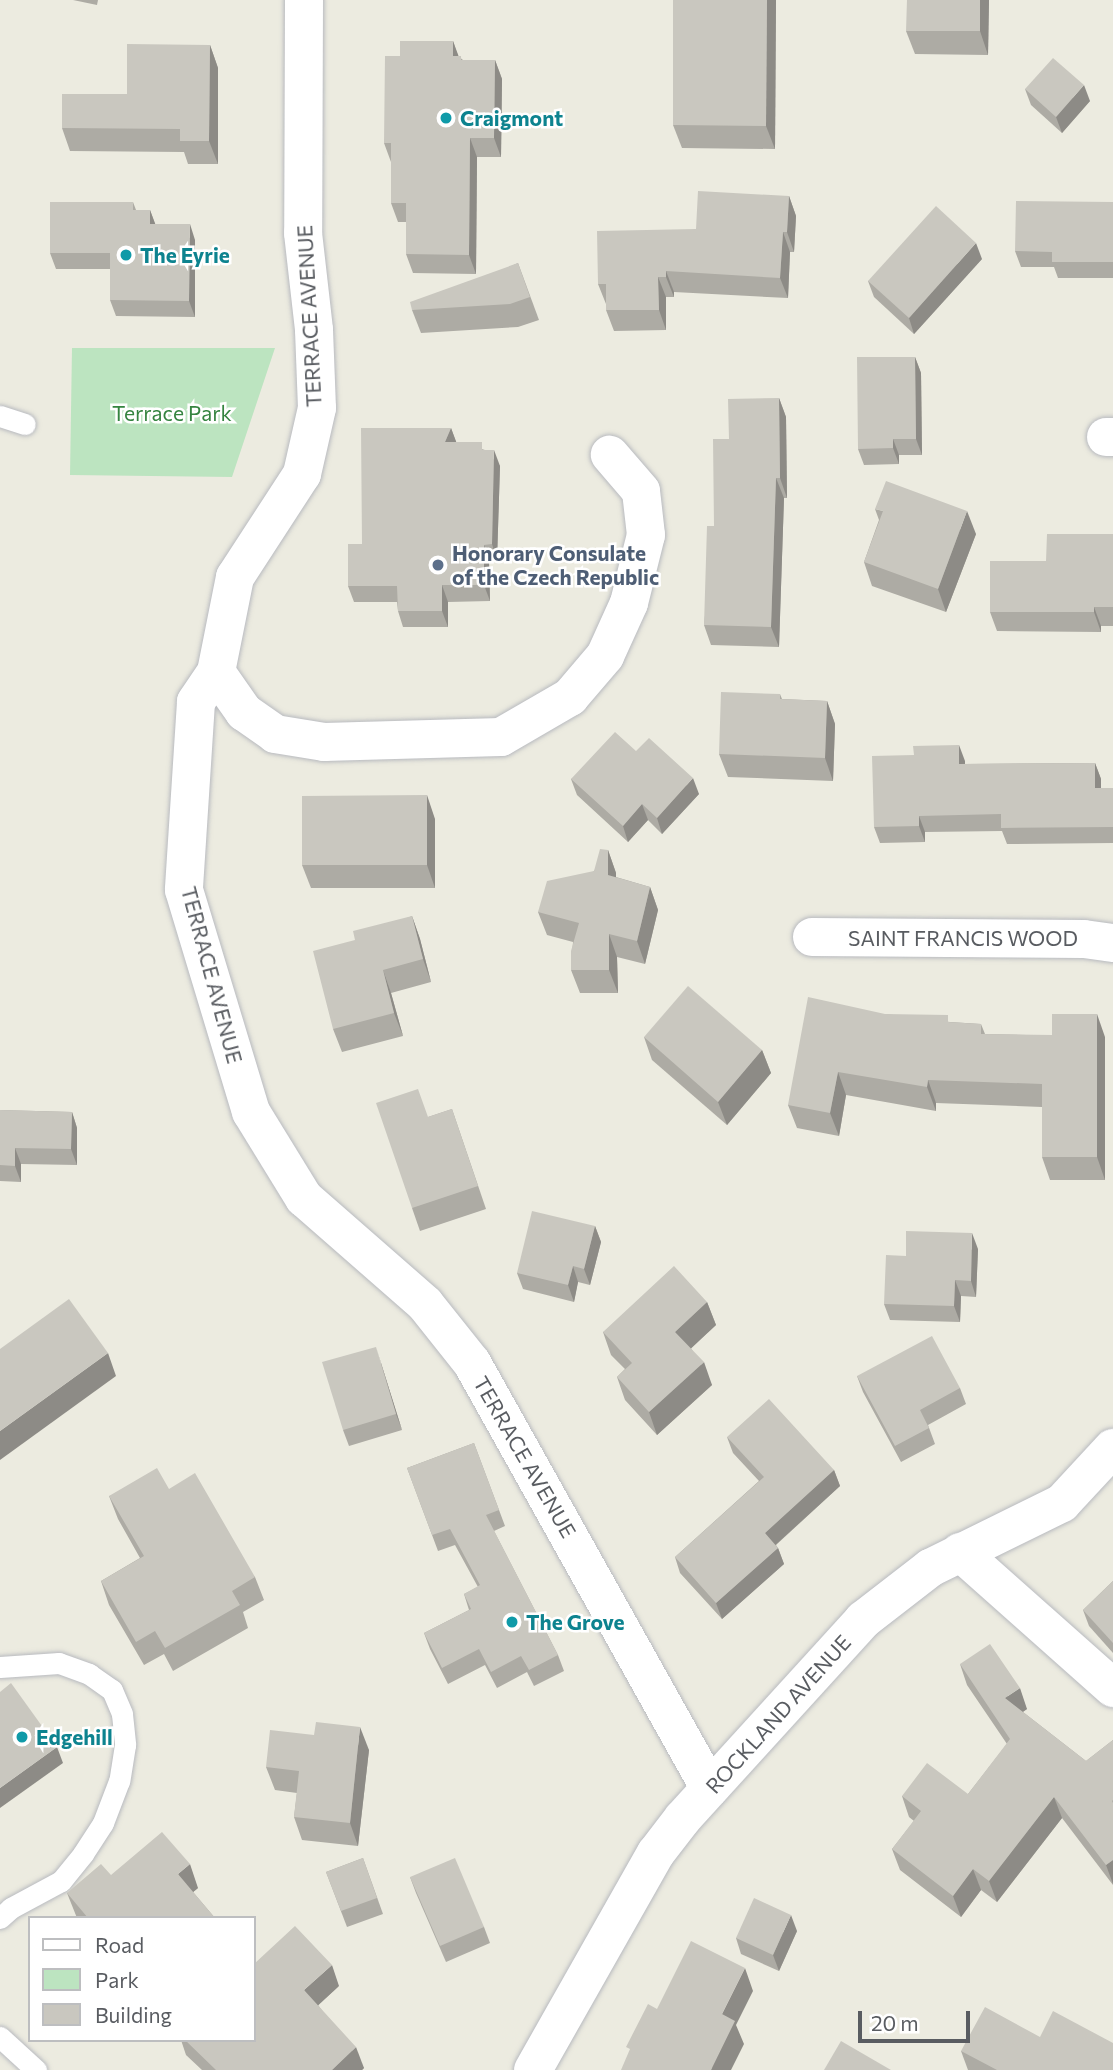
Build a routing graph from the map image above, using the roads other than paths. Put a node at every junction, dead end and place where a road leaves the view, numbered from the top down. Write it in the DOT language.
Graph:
graph roads {
  1 [pos="304,0"];
  2 [pos="0,416"];
  3 [pos="25,424"];
  4 [pos="611,455"];
  5 [pos="216,672"];
  6 [pos="812,937"];
  7 [pos="1113,943"];
  8 [pos="1113,1448"];
  9 [pos="960,1552"];
  10 [pos="0,1667"];
  11 [pos="1113,1688"];
  12 [pos="710,1788"];
  13 [pos="0,1918"];
  14 [pos="0,2037"];
  15 [pos="36,2070"];
  16 [pos="533,2070"];
  1 -- 5 [label="street, TERRACE AVENUE"];
  2 -- 3 [label="lane"];
  4 -- 5 [label="street"];
  5 -- 12 [label="street, TERRACE AVENUE"];
  6 -- 7 [label="street, SAINT FRANCIS WOOD"];
  8 -- 9 [label="street, ROCKLAND AVENUE"];
  9 -- 11 [label="street"];
  9 -- 12 [label="street, ROCKLAND AVENUE"];
  10 -- 13 [label="lane"];
  12 -- 16 [label="street, ROCKLAND AVENUE"];
  14 -- 15 [label="lane"];
}
